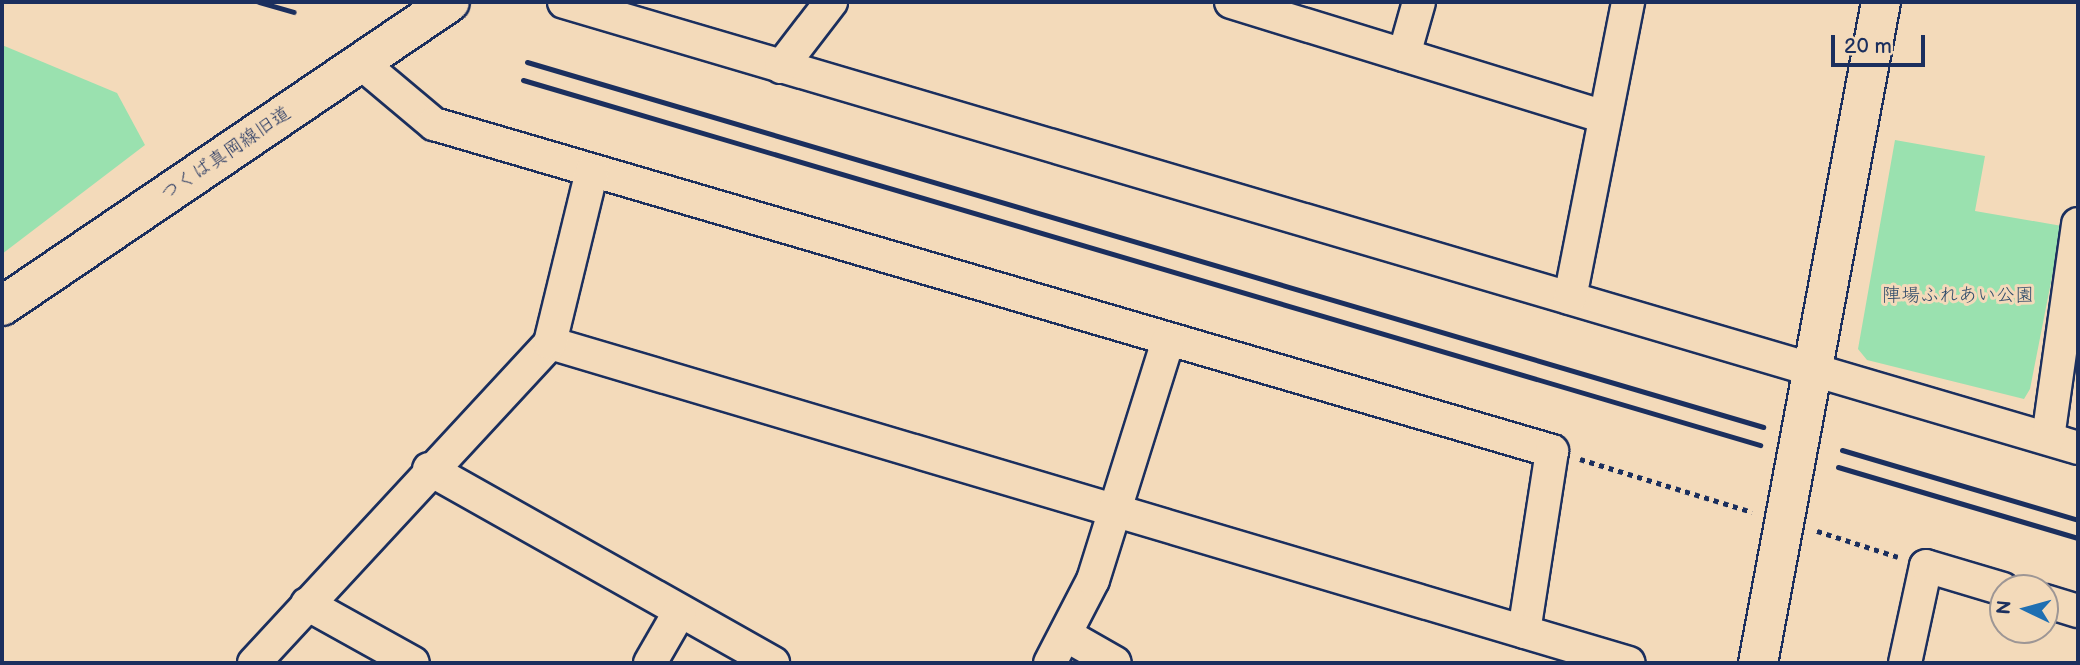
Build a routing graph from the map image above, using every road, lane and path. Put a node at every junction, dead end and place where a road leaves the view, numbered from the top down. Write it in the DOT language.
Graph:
graph roads {
  1 [pos="450,2"];
  2 [pos="564,2"];
  3 [pos="831,2"];
  4 [pos="1231,2"];
  5 [pos="1419,2"];
  6 [pos="1628,2"];
  7 [pos="1881,2"];
  8 [pos="1404,55"];
  9 [pos="360,62"];
  10 [pos="781,67"];
  11 [pos="1605,117"];
  12 [pos="592,171"];
  13 [pos="2076,242"];
  14 [pos="1570,298"];
  15 [pos="2,306"];
  16 [pos="1168,340"];
  17 [pos="550,342"];
  18 [pos="1813,371"];
  19 [pos="2048,438"];
  20 [pos="2078,448"];
  21 [pos="1552,451"];
  22 [pos="429,469"];
  23 [pos="1115,512"];
  24 [pos="1756,513"];
  25 [pos="1811,529"];
  26 [pos="1926,566"];
  27 [pos="1989,585"];
  28 [pos="307,604"];
  29 [pos="2059,605"];
  30 [pos="680,611"];
  31 [pos="2078,611"];
  32 [pos="1524,632"];
  33 [pos="1066,635"];
  34 [pos="254,663"];
  35 [pos="414,663"];
  36 [pos="650,663"];
  37 [pos="773,663"];
  38 [pos="1050,663"];
  39 [pos="1115,663"];
  40 [pos="1629,663"];
  41 [pos="1758,663"];
  42 [pos="1905,663"];
  1 -- 9 [label="street, つくば真岡線旧道"];
  2 -- 10 [label="street"];
  3 -- 10 [label="street"];
  4 -- 8 [label="street"];
  5 -- 8 [label="street"];
  6 -- 11 [label="street"];
  7 -- 18 [label="street"];
  8 -- 11 [label="street"];
  9 -- 12 [label="street"];
  9 -- 15 [label="street, つくば真岡線旧道"];
  10 -- 14 [label="street"];
  11 -- 14 [label="street"];
  12 -- 16 [label="street"];
  12 -- 17 [label="street"];
  13 -- 19 [label="street"];
  14 -- 18 [label="street"];
  16 -- 21 [label="street"];
  16 -- 23 [label="street"];
  17 -- 22 [label="street"];
  17 -- 23 [label="street"];
  18 -- 19 [label="street"];
  18 -- 41 [label="street"];
  19 -- 20 [label="street"];
  21 -- 24 [label="path"];
  21 -- 32 [label="street"];
  22 -- 28 [label="street"];
  22 -- 30 [label="street"];
  23 -- 32 [label="street"];
  23 -- 33 [label="street"];
  25 -- 26 [label="path"];
  26 -- 27 [label="street"];
  26 -- 42 [label="street"];
  28 -- 34 [label="street"];
  28 -- 35 [label="street"];
  29 -- 31 [label="street"];
  30 -- 36 [label="street"];
  30 -- 37 [label="street"];
  32 -- 40 [label="street"];
  33 -- 38 [label="street"];
  33 -- 39 [label="street"];
}
